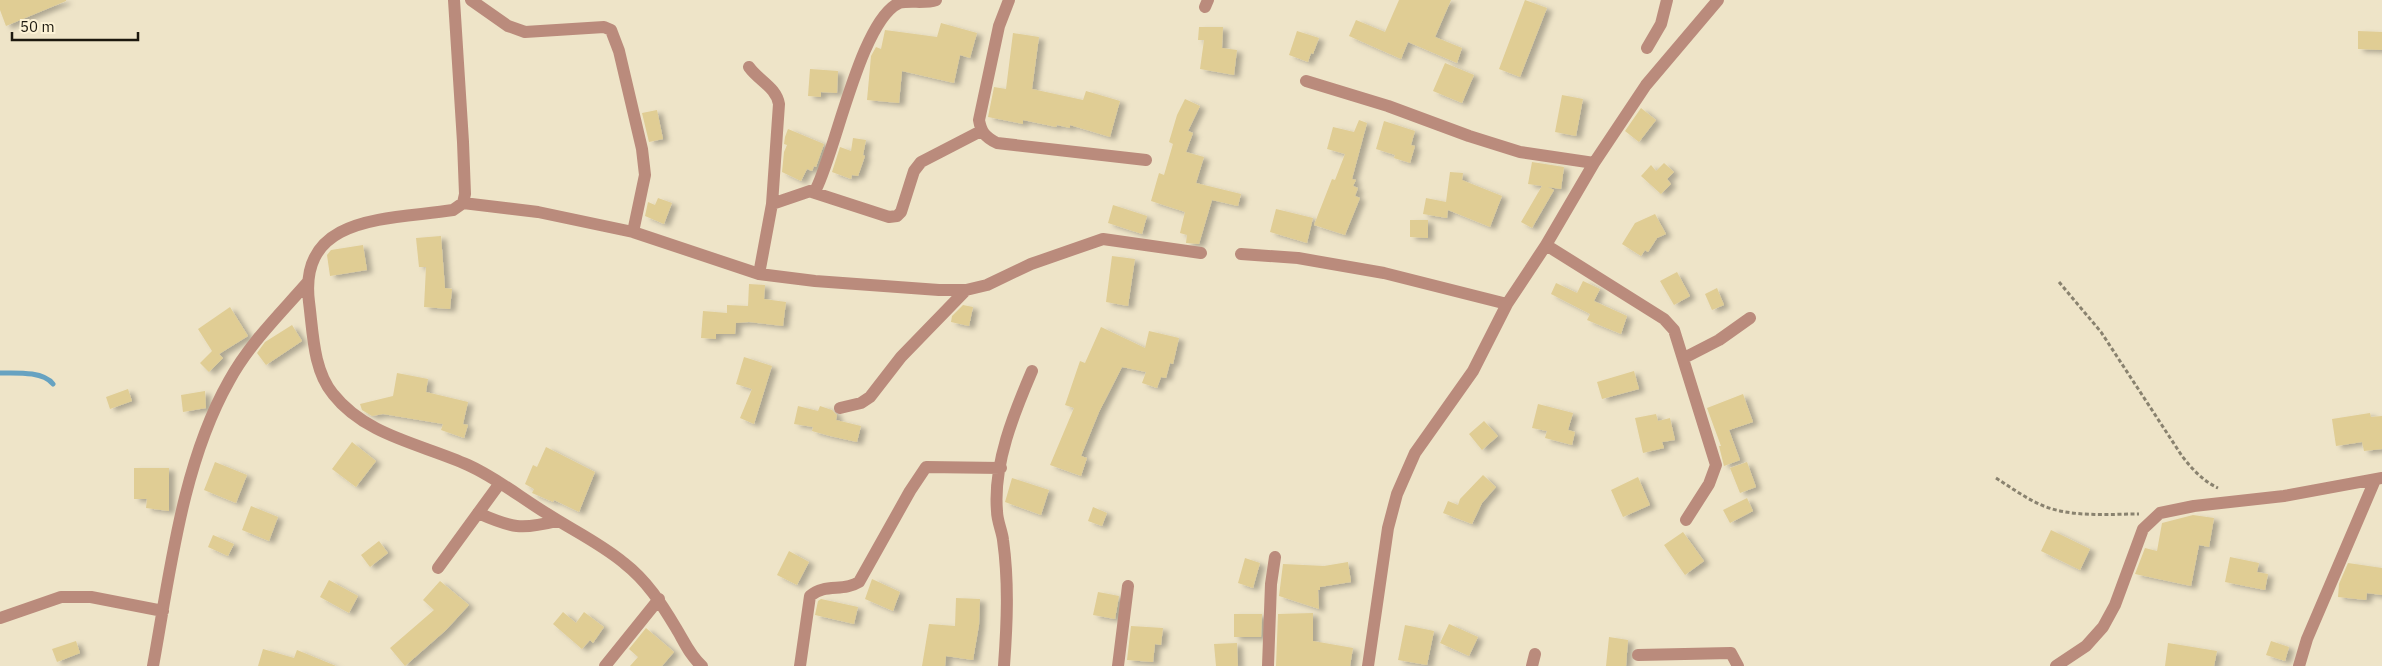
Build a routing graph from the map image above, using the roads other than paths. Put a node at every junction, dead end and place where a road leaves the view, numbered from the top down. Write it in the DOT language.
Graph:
graph roads {
  1 [pos="454,0"];
  2 [pos="471,0"];
  3 [pos="936,0"];
  4 [pos="1009,0"];
  5 [pos="1667,0"];
  6 [pos="1718,0"];
  7 [pos="1647,48"];
  8 [pos="749,67"];
  9 [pos="1306,81"];
  10 [pos="981,131"];
  11 [pos="1146,160"];
  12 [pos="1594,163"];
  13 [pos="812,192"];
  14 [pos="463,203"];
  15 [pos="772,204"];
  16 [pos="634,232"];
  17 [pos="1546,245"];
  18 [pos="1201,253"];
  19 [pos="1241,254"];
  20 [pos="759,274"];
  21 [pos="307,283"];
  22 [pos="966,290"];
  23 [pos="1507,304"];
  24 [pos="1750,318"];
  25 [pos="1684,358"];
  26 [pos="1032,371"];
  27 [pos="840,408"];
  28 [pos="1001,468"];
  29 [pos="2379,479"];
  30 [pos="500,483"];
  31 [pos="478,513"];
  32 [pos="1686,520"];
  33 [pos="557,521"];
  34 [pos="1274,557"];
  35 [pos="438,568"];
  36 [pos="1128,586"];
  37 [pos="659,599"];
  38 [pos="163,611"];
  39 [pos="0,618"];
  40 [pos="1638,655"];
  41 [pos="155,665"];
  42 [pos="605,666"];
  43 [pos="702,666"];
  44 [pos="800,666"];
  45 [pos="1004,666"];
  46 [pos="1118,666"];
  47 [pos="1268,666"];
  48 [pos="1368,666"];
  49 [pos="1738,666"];
  50 [pos="2056,666"];
  51 [pos="2299,666"];
  1 -- 14 [label="street"];
  2 -- 16 [label="street"];
  3 -- 13 [label="street"];
  4 -- 10 [label="street"];
  5 -- 7 [label="street"];
  6 -- 12 [label="street"];
  8 -- 15 [label="street"];
  9 -- 12 [label="street"];
  10 -- 11 [label="street"];
  10 -- 13 [label="street"];
  12 -- 17 [label="street"];
  13 -- 15 [label="street"];
  14 -- 16 [label="street"];
  14 -- 21 [label="street"];
  15 -- 20 [label="street"];
  16 -- 20 [label="street"];
  17 -- 23 [label="street"];
  17 -- 25 [label="street"];
  18 -- 22 [label="street"];
  19 -- 23 [label="street"];
  20 -- 22 [label="street"];
  21 -- 30 [label="street"];
  21 -- 38 [label="street"];
  22 -- 27 [label="street"];
  23 -- 48 [label="street"];
  24 -- 25 [label="street"];
  25 -- 32 [label="street"];
  26 -- 28 [label="street"];
  28 -- 44 [label="street"];
  28 -- 45 [label="street"];
  29 -- 50 [label="street"];
  29 -- 51 [label="street"];
  30 -- 31 [label="street"];
  30 -- 33 [label="street"];
  31 -- 33 [label="street"];
  31 -- 35 [label="street"];
  33 -- 37 [label="street"];
  34 -- 47 [label="street"];
  36 -- 46 [label="street"];
  37 -- 42 [label="street"];
  37 -- 43 [label="street"];
  38 -- 39 [label="street"];
  38 -- 41 [label="street"];
  40 -- 49 [label="street"];
}
